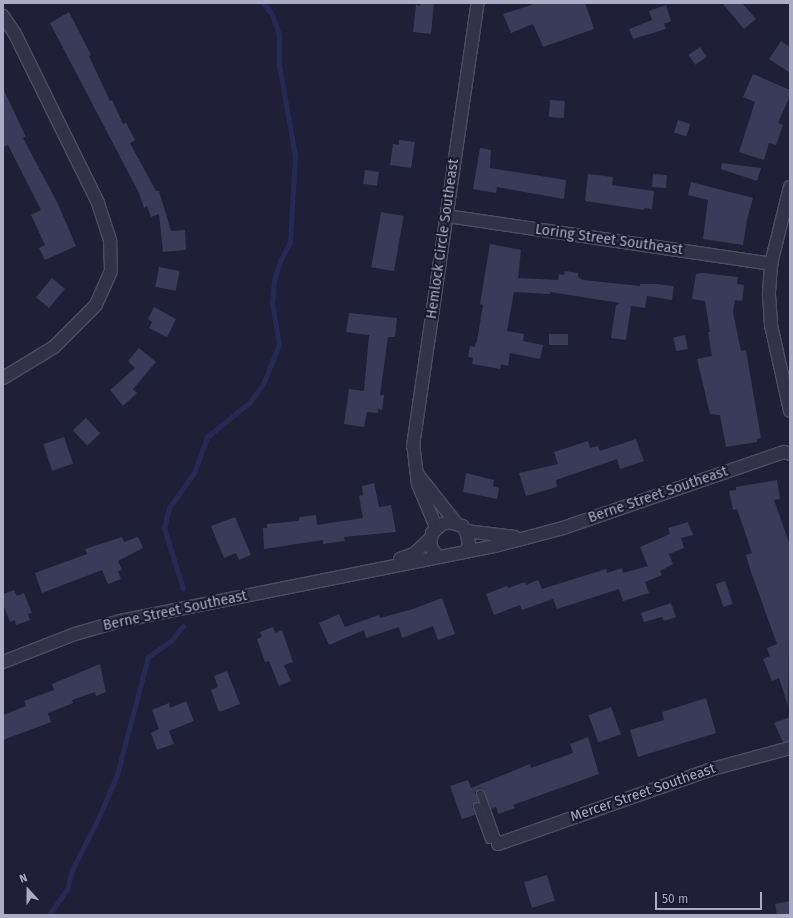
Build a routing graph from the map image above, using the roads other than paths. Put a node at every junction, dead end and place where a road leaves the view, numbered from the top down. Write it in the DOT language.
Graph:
graph roads {
  1 [pos="478,3"];
  2 [pos="3,16"];
  3 [pos="790,187"];
  4 [pos="447,216"];
  5 [pos="771,264"];
  6 [pos="3,378"];
  7 [pos="790,411"];
  8 [pos="790,454"];
  9 [pos="418,475"];
  10 [pos="456,523"];
  11 [pos="436,527"];
  12 [pos="466,531"];
  13 [pos="526,537"];
  14 [pos="430,539"];
  15 [pos="467,551"];
  16 [pos="438,557"];
  17 [pos="351,574"];
  18 [pos="3,662"];
  19 [pos="790,748"];
  20 [pos="480,793"];
  21 [pos="477,806"];
  22 [pos="497,840"];
  1 -- 4 [label="street, Hemlock Circle Southeast"];
  2 -- 6 [label="street"];
  3 -- 5 [label="street"];
  4 -- 5 [label="street, Loring Street Southeast"];
  4 -- 9 [label="street, Hemlock Circle Southeast"];
  5 -- 7 [label="street"];
  8 -- 13 [label="street, Berne Street Southeast"];
  9 -- 10 [label="street, Hemlock Circle Southeast"];
  9 -- 11 [label="street, Hemlock Circle Southeast"];
  10 -- 11 [label="street"];
  10 -- 12 [label="street"];
  11 -- 14 [label="street, Berne Street Southeast"];
  12 -- 13 [label="street, Berne Street Southeast"];
  12 -- 15 [label="street"];
  13 -- 15 [label="street, Berne Street Southeast"];
  14 -- 16 [label="street"];
  14 -- 17 [label="street, Berne Street Southeast"];
  15 -- 16 [label="street, Berne Street Southeast"];
  16 -- 17 [label="street, Berne Street Southeast"];
  17 -- 18 [label="street, Berne Street Southeast"];
  19 -- 22 [label="street, Mercer Street Southeast"];
  20 -- 22 [label="lane"];
  21 -- 22 [label="lane"];
}
